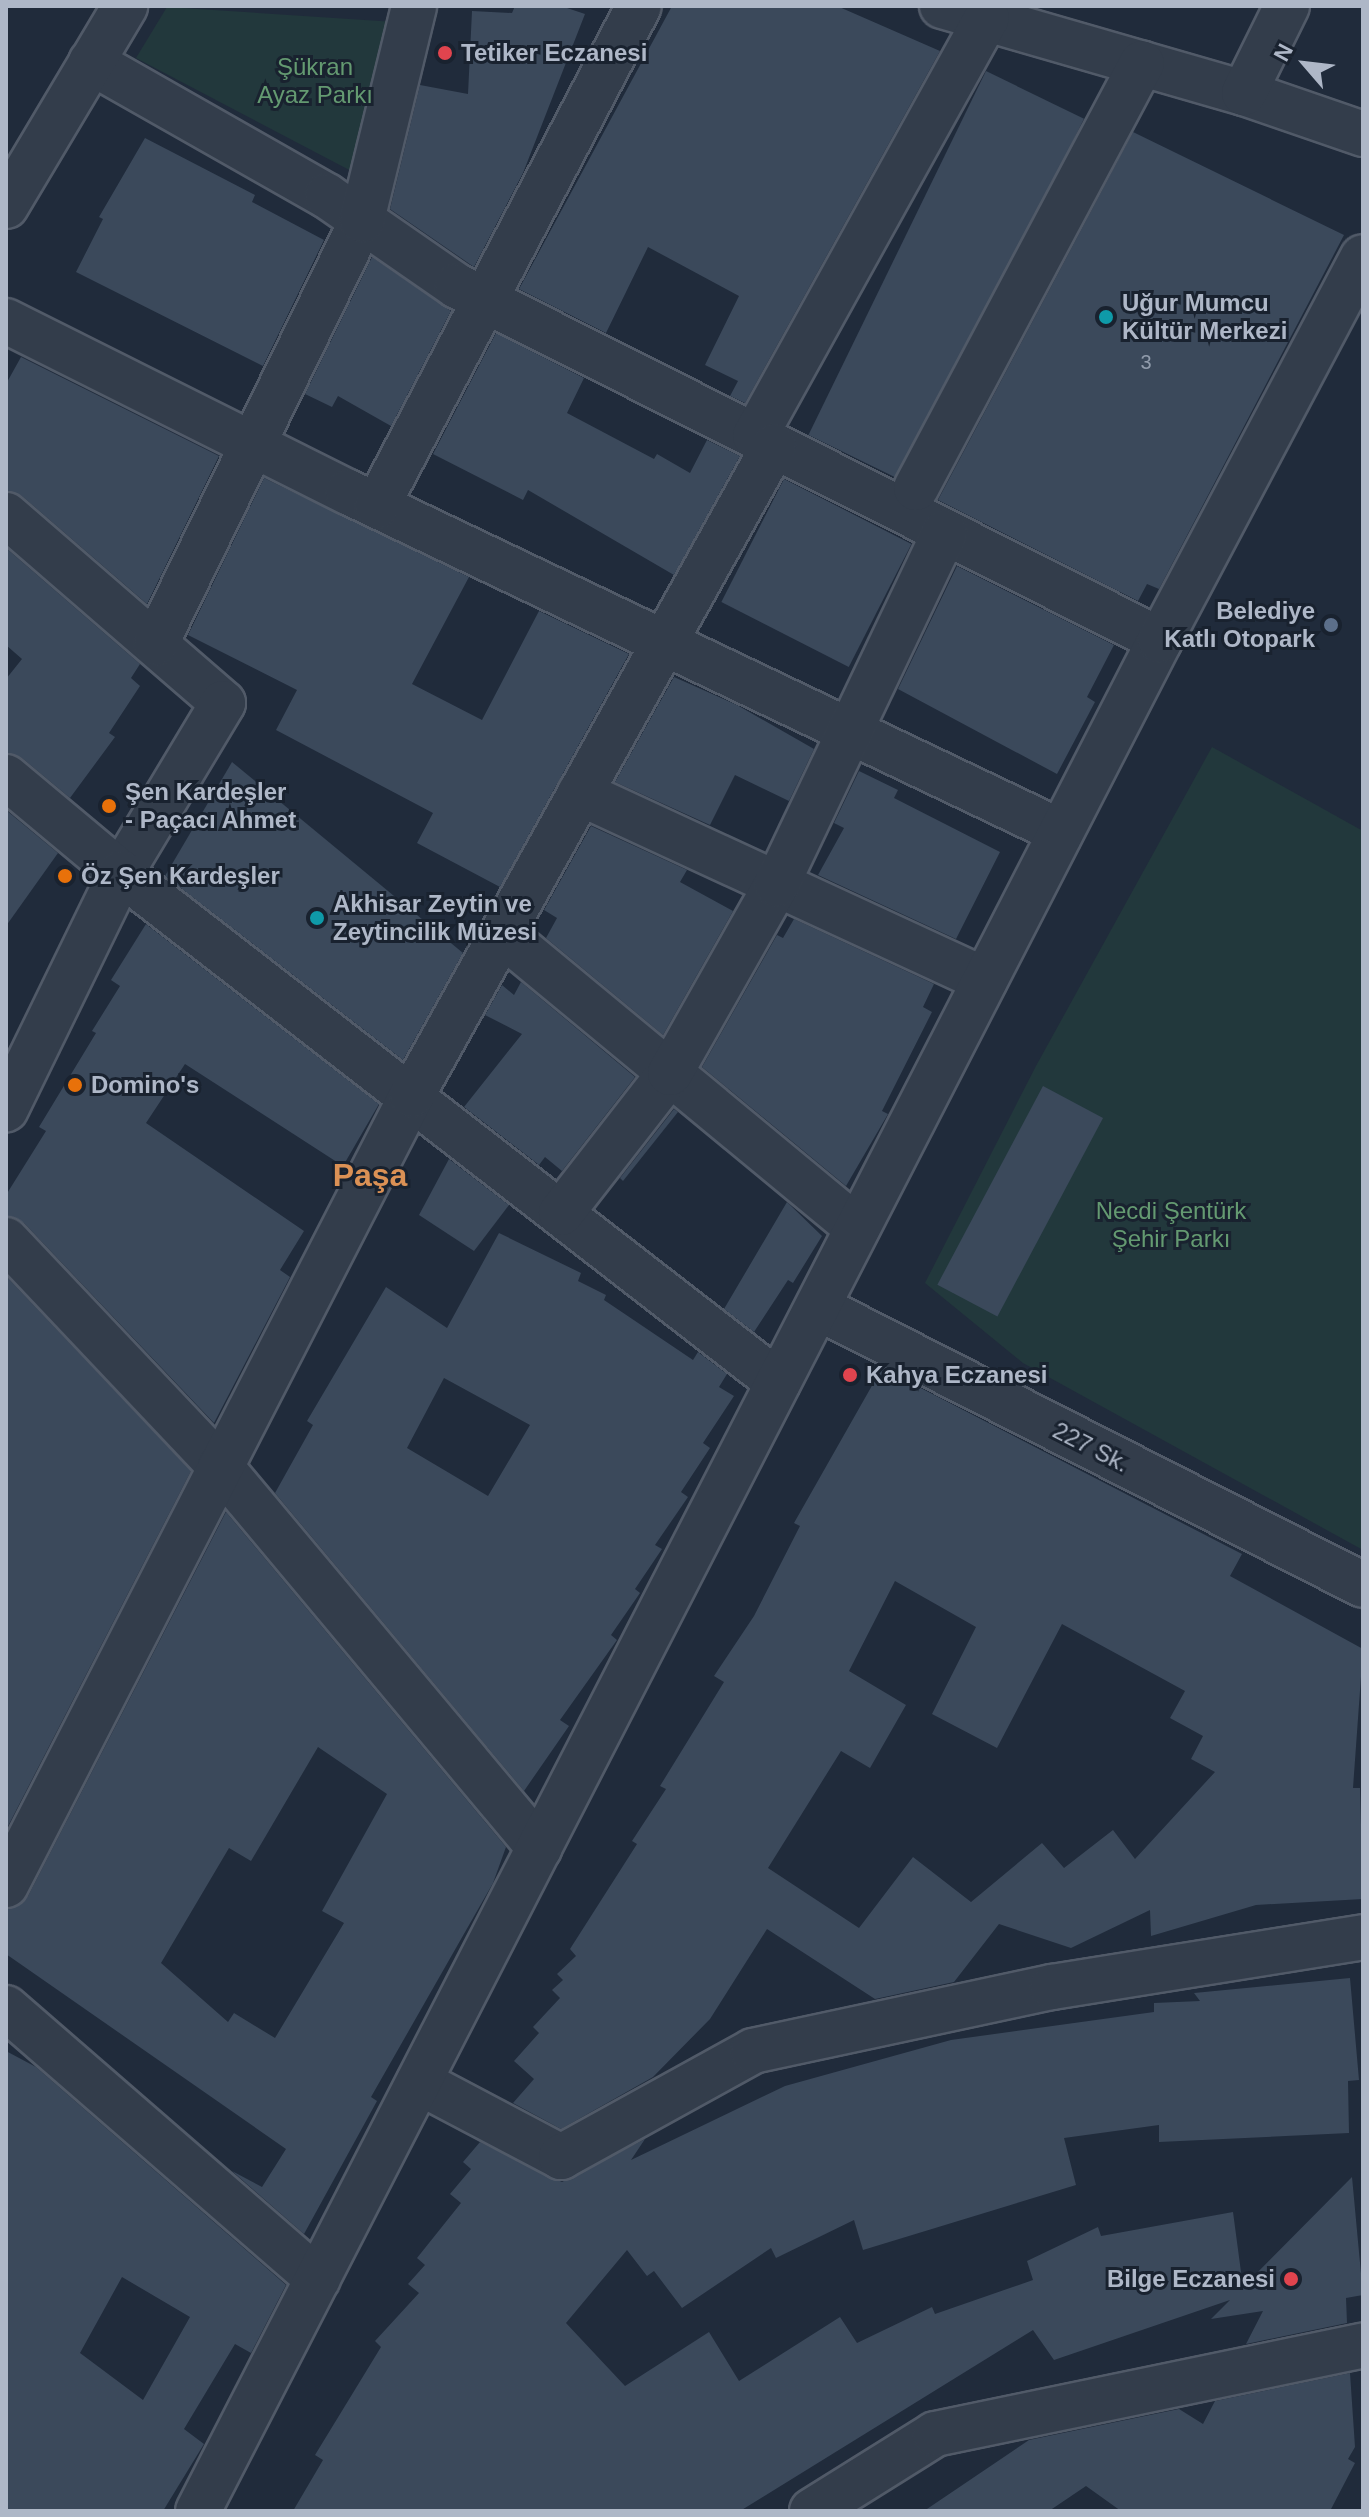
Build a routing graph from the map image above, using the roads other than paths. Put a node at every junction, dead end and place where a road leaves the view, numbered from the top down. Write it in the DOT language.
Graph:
graph roads {
  1 [pos="125,6"];
  2 [pos="414,6"];
  3 [pos="639,6"];
  4 [pos="942,6"];
  5 [pos="1287,6"];
  6 [pos="987,18"];
  7 [pos="91,62"];
  8 [pos="1142,63"];
  9 [pos="1244,93"];
  10 [pos="1363,134"];
  11 [pos="6,206"];
  12 [pos="362,220"];
  13 [pos="1363,257"];
  14 [pos="481,299"];
  15 [pos="6,321"];
  16 [pos="764,441"];
  17 [pos="254,445"];
  18 [pos="916,488"];
  19 [pos="377,506"];
  20 [pos="6,515"];
  21 [pos="945,532"];
  22 [pos="1160,640"];
  23 [pos="664,642"];
  24 [pos="156,643"];
  25 [pos="848,730"];
  26 [pos="6,777"];
  27 [pos="580,793"];
  28 [pos="1061,832"];
  29 [pos="121,873"];
  30 [pos="777,884"];
  31 [pos="502,934"];
  32 [pos="985,980"];
  33 [pos="670,1073"];
  34 [pos="412,1095"];
  35 [pos="6,1109"];
  36 [pos="561,1213"];
  37 [pos="857,1228"];
  38 [pos="6,1240"];
  39 [pos="819,1308"];
  40 [pos="778,1382"];
  41 [pos="220,1466"];
  42 [pos="1363,1585"];
  43 [pos="539,1848"];
  44 [pos="6,1885"];
  45 [pos="1363,1937"];
  46 [pos="6,2008"];
  47 [pos="419,2082"];
  48 [pos="318,2279"];
  49 [pos="1363,2345"];
  50 [pos="198,2511"];
  51 [pos="812,2511"];
  1 -- 7 [label="street"];
  2 -- 12 [label="street"];
  3 -- 14 [label="street"];
  4 -- 6 [label="street"];
  5 -- 9 [label="street"];
  6 -- 8 [label="street"];
  6 -- 16 [label="street"];
  7 -- 11 [label="street"];
  7 -- 12 [label="street"];
  8 -- 9 [label="street"];
  8 -- 18 [label="street"];
  9 -- 10 [label="street"];
  12 -- 14 [label="street"];
  12 -- 17 [label="street"];
  13 -- 22 [label="street"];
  14 -- 16 [label="street"];
  14 -- 19 [label="street"];
  15 -- 17 [label="street"];
  16 -- 21 [label="street"];
  16 -- 23 [label="street"];
  17 -- 19 [label="street"];
  17 -- 24 [label="street"];
  19 -- 23 [label="street"];
  20 -- 24 [label="street"];
  21 -- 22 [label="street"];
  21 -- 25 [label="street"];
  22 -- 28 [label="street"];
  23 -- 25 [label="street"];
  23 -- 27 [label="street"];
  24 -- 29 [label="street"];
  25 -- 28 [label="street"];
  25 -- 30 [label="street"];
  26 -- 29 [label="street"];
  27 -- 30 [label="street"];
  27 -- 31 [label="street"];
  28 -- 32 [label="street"];
  29 -- 34 [label="street"];
  29 -- 35 [label="street"];
  30 -- 32 [label="street"];
  30 -- 33 [label="street"];
  31 -- 33 [label="street"];
  31 -- 34 [label="street"];
  32 -- 37 [label="street"];
  33 -- 36 [label="street"];
  33 -- 37 [label="street"];
  34 -- 36 [label="street"];
  34 -- 41 [label="street"];
  36 -- 40 [label="street"];
  37 -- 39 [label="street"];
  38 -- 41 [label="street"];
  39 -- 40 [label="street"];
  39 -- 42 [label="street, 227 Sk."];
  40 -- 43 [label="street"];
  41 -- 43 [label="street"];
  41 -- 44 [label="street"];
  43 -- 47 [label="street"];
  45 -- 47 [label="street"];
  46 -- 48 [label="street"];
  47 -- 48 [label="street"];
  48 -- 50 [label="street"];
  49 -- 51 [label="street"];
}
